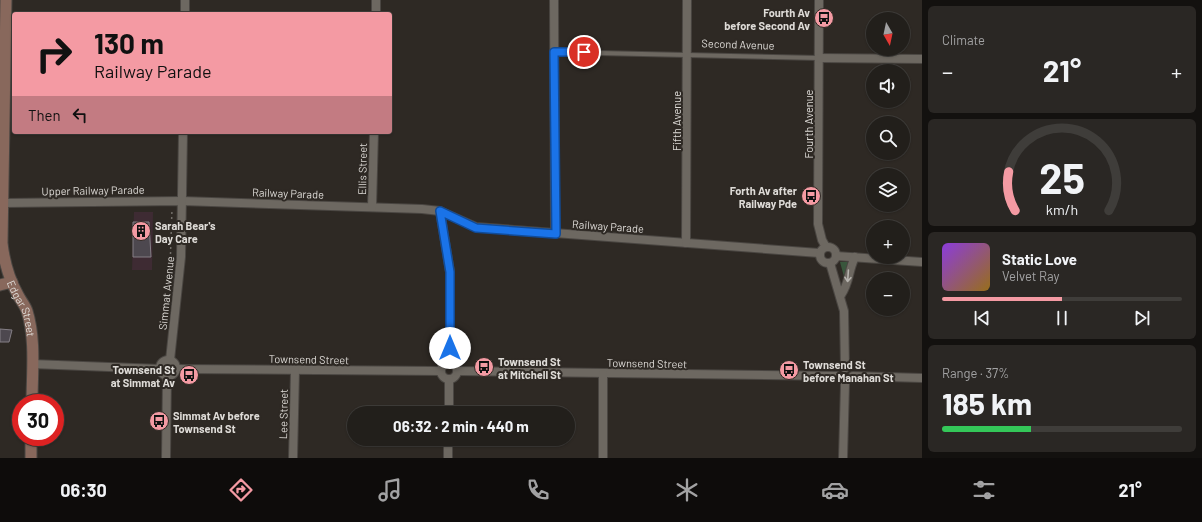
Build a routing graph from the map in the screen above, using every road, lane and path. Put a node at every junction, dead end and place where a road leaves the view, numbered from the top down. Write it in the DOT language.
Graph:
graph roads {
  1 [pos="6,0"];
  2 [pos="185,0"];
  3 [pos="376,0"];
  4 [pos="554,0"];
  5 [pos="687,0"];
  6 [pos="819,0"];
  7 [pos="185,12"];
  8 [pos="376,12"];
  9 [pos="554,52"];
  10 [pos="687,54"];
  11 [pos="819,58"];
  12 [pos="922,59"];
  13 [pos="183,134"];
  14 [pos="374,134"];
  15 [pos="2,141"];
  16 [pos="182,200"];
  17 [pos="3,203"];
  18 [pos="372,207"];
  19 [pos="172,208"];
  20 [pos="440,211"];
  21 [pos="556,234"];
  22 [pos="686,243"];
  23 [pos="826,247"];
  24 [pos="820,253"];
  25 [pos="836,256"];
  26 [pos="855,257"];
  27 [pos="922,262"];
  28 [pos="830,263"];
  29 [pos="170,269"];
  30 [pos="12,282"];
  31 [pos="0,285"];
  32 [pos="841,295"];
  33 [pos="170,360"];
  34 [pos="450,363"];
  35 [pos="32,364"];
  36 [pos="176,368"];
  37 [pos="845,368"];
  38 [pos="160,369"];
  39 [pos="295,371"];
  40 [pos="441,371"];
  41 [pos="457,371"];
  42 [pos="603,374"];
  43 [pos="167,376"];
  44 [pos="837,376"];
  45 [pos="853,376"];
  46 [pos="922,378"];
  47 [pos="449,379"];
  48 [pos="844,384"];
  49 [pos="32,394"];
  50 [pos="449,406"];
  51 [pos="31,446"];
  52 [pos="448,446"];
  53 [pos="31,458"];
  54 [pos="166,458"];
  55 [pos="293,458"];
  56 [pos="448,458"];
  57 [pos="602,458"];
  58 [pos="843,458"];
  1 -- 15 [label="main road, Edgar Street"];
  2 -- 7 [label="street"];
  3 -- 8 [label="street"];
  4 -- 9 [label="street"];
  5 -- 10 [label="street, Fifth Avenue"];
  6 -- 11 [label="street, Fourth Avenue"];
  9 -- 10 [label="lane, Second Avenue"];
  9 -- 21 [label="street"];
  10 -- 11 [label="lane, Second Avenue"];
  10 -- 22 [label="street, Fifth Avenue"];
  11 -- 12 [label="street, Second Avenue"];
  11 -- 23 [label="street, Fourth Avenue"];
  13 -- 16 [label="street, Simmat Avenue"];
  14 -- 18 [label="street, Ellis Street"];
  15 -- 17 [label="main road, Edgar Street"];
  16 -- 17 [label="street, Upper Railway Parade"];
  16 -- 18 [label="street, Railway Parade"];
  16 -- 33 [label="street, Simmat Avenue"];
  17 -- 30 [label="main road, Edgar Street"];
  18 -- 20 [label="street, Railway Parade"];
  19 -- 29 [label="path"];
  20 -- 21 [label="street, Railway Parade"];
  20 -- 34 [label="street"];
  21 -- 22 [label="street, Railway Parade"];
  22 -- 24 [label="street, Railway Parade"];
  23 -- 24 [label="street"];
  23 -- 25 [label="street"];
  24 -- 28 [label="street"];
  25 -- 26 [label="street"];
  25 -- 28 [label="street"];
  26 -- 27 [label="street"];
  26 -- 32 [label="street, one-way"];
  28 -- 32 [label="street"];
  30 -- 31 [label="main road"];
  30 -- 35 [label="main road, Edgar Street"];
  32 -- 37 [label="street"];
  33 -- 36 [label="street"];
  33 -- 38 [label="street"];
  34 -- 40 [label="street"];
  34 -- 41 [label="street"];
  35 -- 38 [label="street"];
  35 -- 49 [label="main road, Edgar Street"];
  36 -- 39 [label="street, Townsend Street"];
  36 -- 43 [label="street"];
  37 -- 44 [label="street"];
  37 -- 45 [label="street"];
  38 -- 43 [label="street"];
  39 -- 40 [label="street, Townsend Street"];
  39 -- 55 [label="street, Lee Street"];
  40 -- 47 [label="street"];
  41 -- 42 [label="street, Townsend Street"];
  41 -- 47 [label="street"];
  42 -- 44 [label="street, Townsend Street"];
  42 -- 57 [label="street"];
  43 -- 54 [label="street"];
  44 -- 48 [label="street"];
  45 -- 46 [label="street"];
  45 -- 48 [label="street"];
  47 -- 50 [label="street"];
  48 -- 58 [label="street"];
  51 -- 53 [label="main road"];
  52 -- 56 [label="street"];
}
